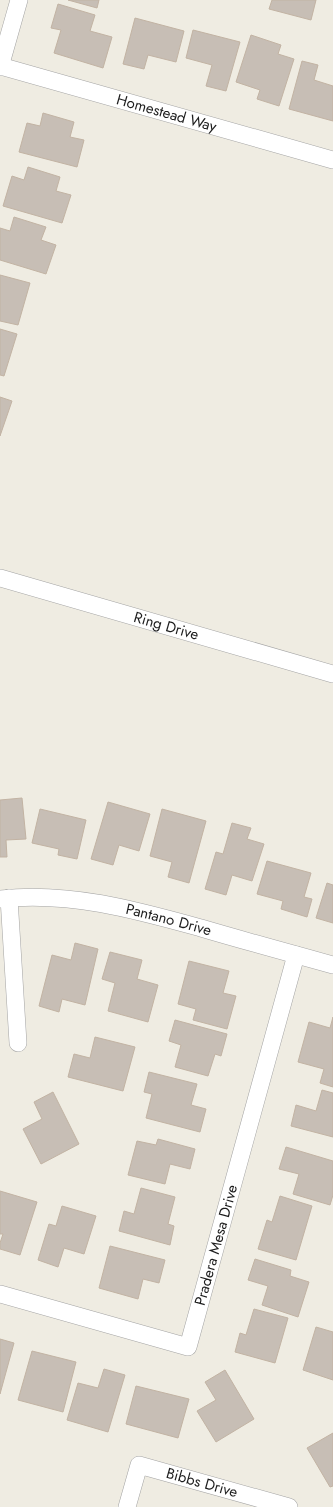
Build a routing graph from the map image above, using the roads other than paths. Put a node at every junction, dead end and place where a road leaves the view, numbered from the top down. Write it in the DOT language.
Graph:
graph roads {
  1 [pos="19,0"];
  2 [pos="0,67"];
  3 [pos="333,160"];
  4 [pos="0,578"];
  5 [pos="333,674"];
  6 [pos="4,899"];
  7 [pos="296,955"];
  8 [pos="333,965"];
  9 [pos="18,1043"];
  10 [pos="0,1294"];
  11 [pos="127,1507"];
  12 [pos="289,1507"];
  1 -- 2 [label="street"];
  2 -- 3 [label="street, Homestead Way"];
  4 -- 5 [label="street, Ring Drive"];
  6 -- 7 [label="street, Pantano Drive"];
  6 -- 9 [label="street"];
  7 -- 8 [label="street, Pantano Drive"];
  7 -- 10 [label="street, Pradera Mesa Drive"];
  11 -- 12 [label="street, Bibbs Drive"];
}
